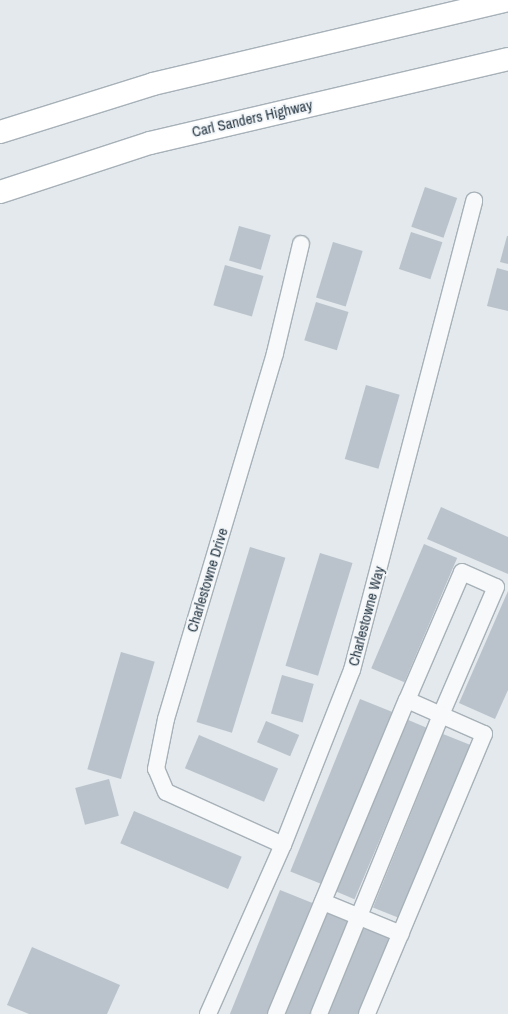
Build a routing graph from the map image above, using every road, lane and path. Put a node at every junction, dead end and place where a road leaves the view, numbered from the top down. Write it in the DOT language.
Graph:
graph roads {
  1 [pos="508,0"];
  2 [pos="508,59"];
  3 [pos="0,132"];
  4 [pos="92,160"];
  5 [pos="0,192"];
  6 [pos="474,201"];
  7 [pos="0,209"];
  8 [pos="301,244"];
  9 [pos="407,700"];
  10 [pos="441,715"];
  11 [pos="283,845"];
  12 [pos="323,902"];
  13 [pos="360,916"];
  14 [pos="402,934"];
  15 [pos="208,1014"];
  16 [pos="276,1014"];
  17 [pos="319,1014"];
  18 [pos="367,1014"];
  1 -- 3 [label="highway"];
  2 -- 4 [label="highway, Carl Sanders Highway"];
  4 -- 5 [label="highway, Carl Sanders Highway"];
  4 -- 7 [label="highway"];
  6 -- 11 [label="street, Charlestowne Way"];
  8 -- 11 [label="street, Charlestowne Drive"];
  9 -- 10 [label="street"];
  9 -- 10 [label="street"];
  9 -- 12 [label="street"];
  10 -- 13 [label="street"];
  10 -- 14 [label="street"];
  11 -- 15 [label="street, Charlestowne Way"];
  12 -- 13 [label="street"];
  12 -- 16 [label="street"];
  13 -- 14 [label="street"];
  13 -- 17 [label="street"];
  14 -- 18 [label="street"];
}
